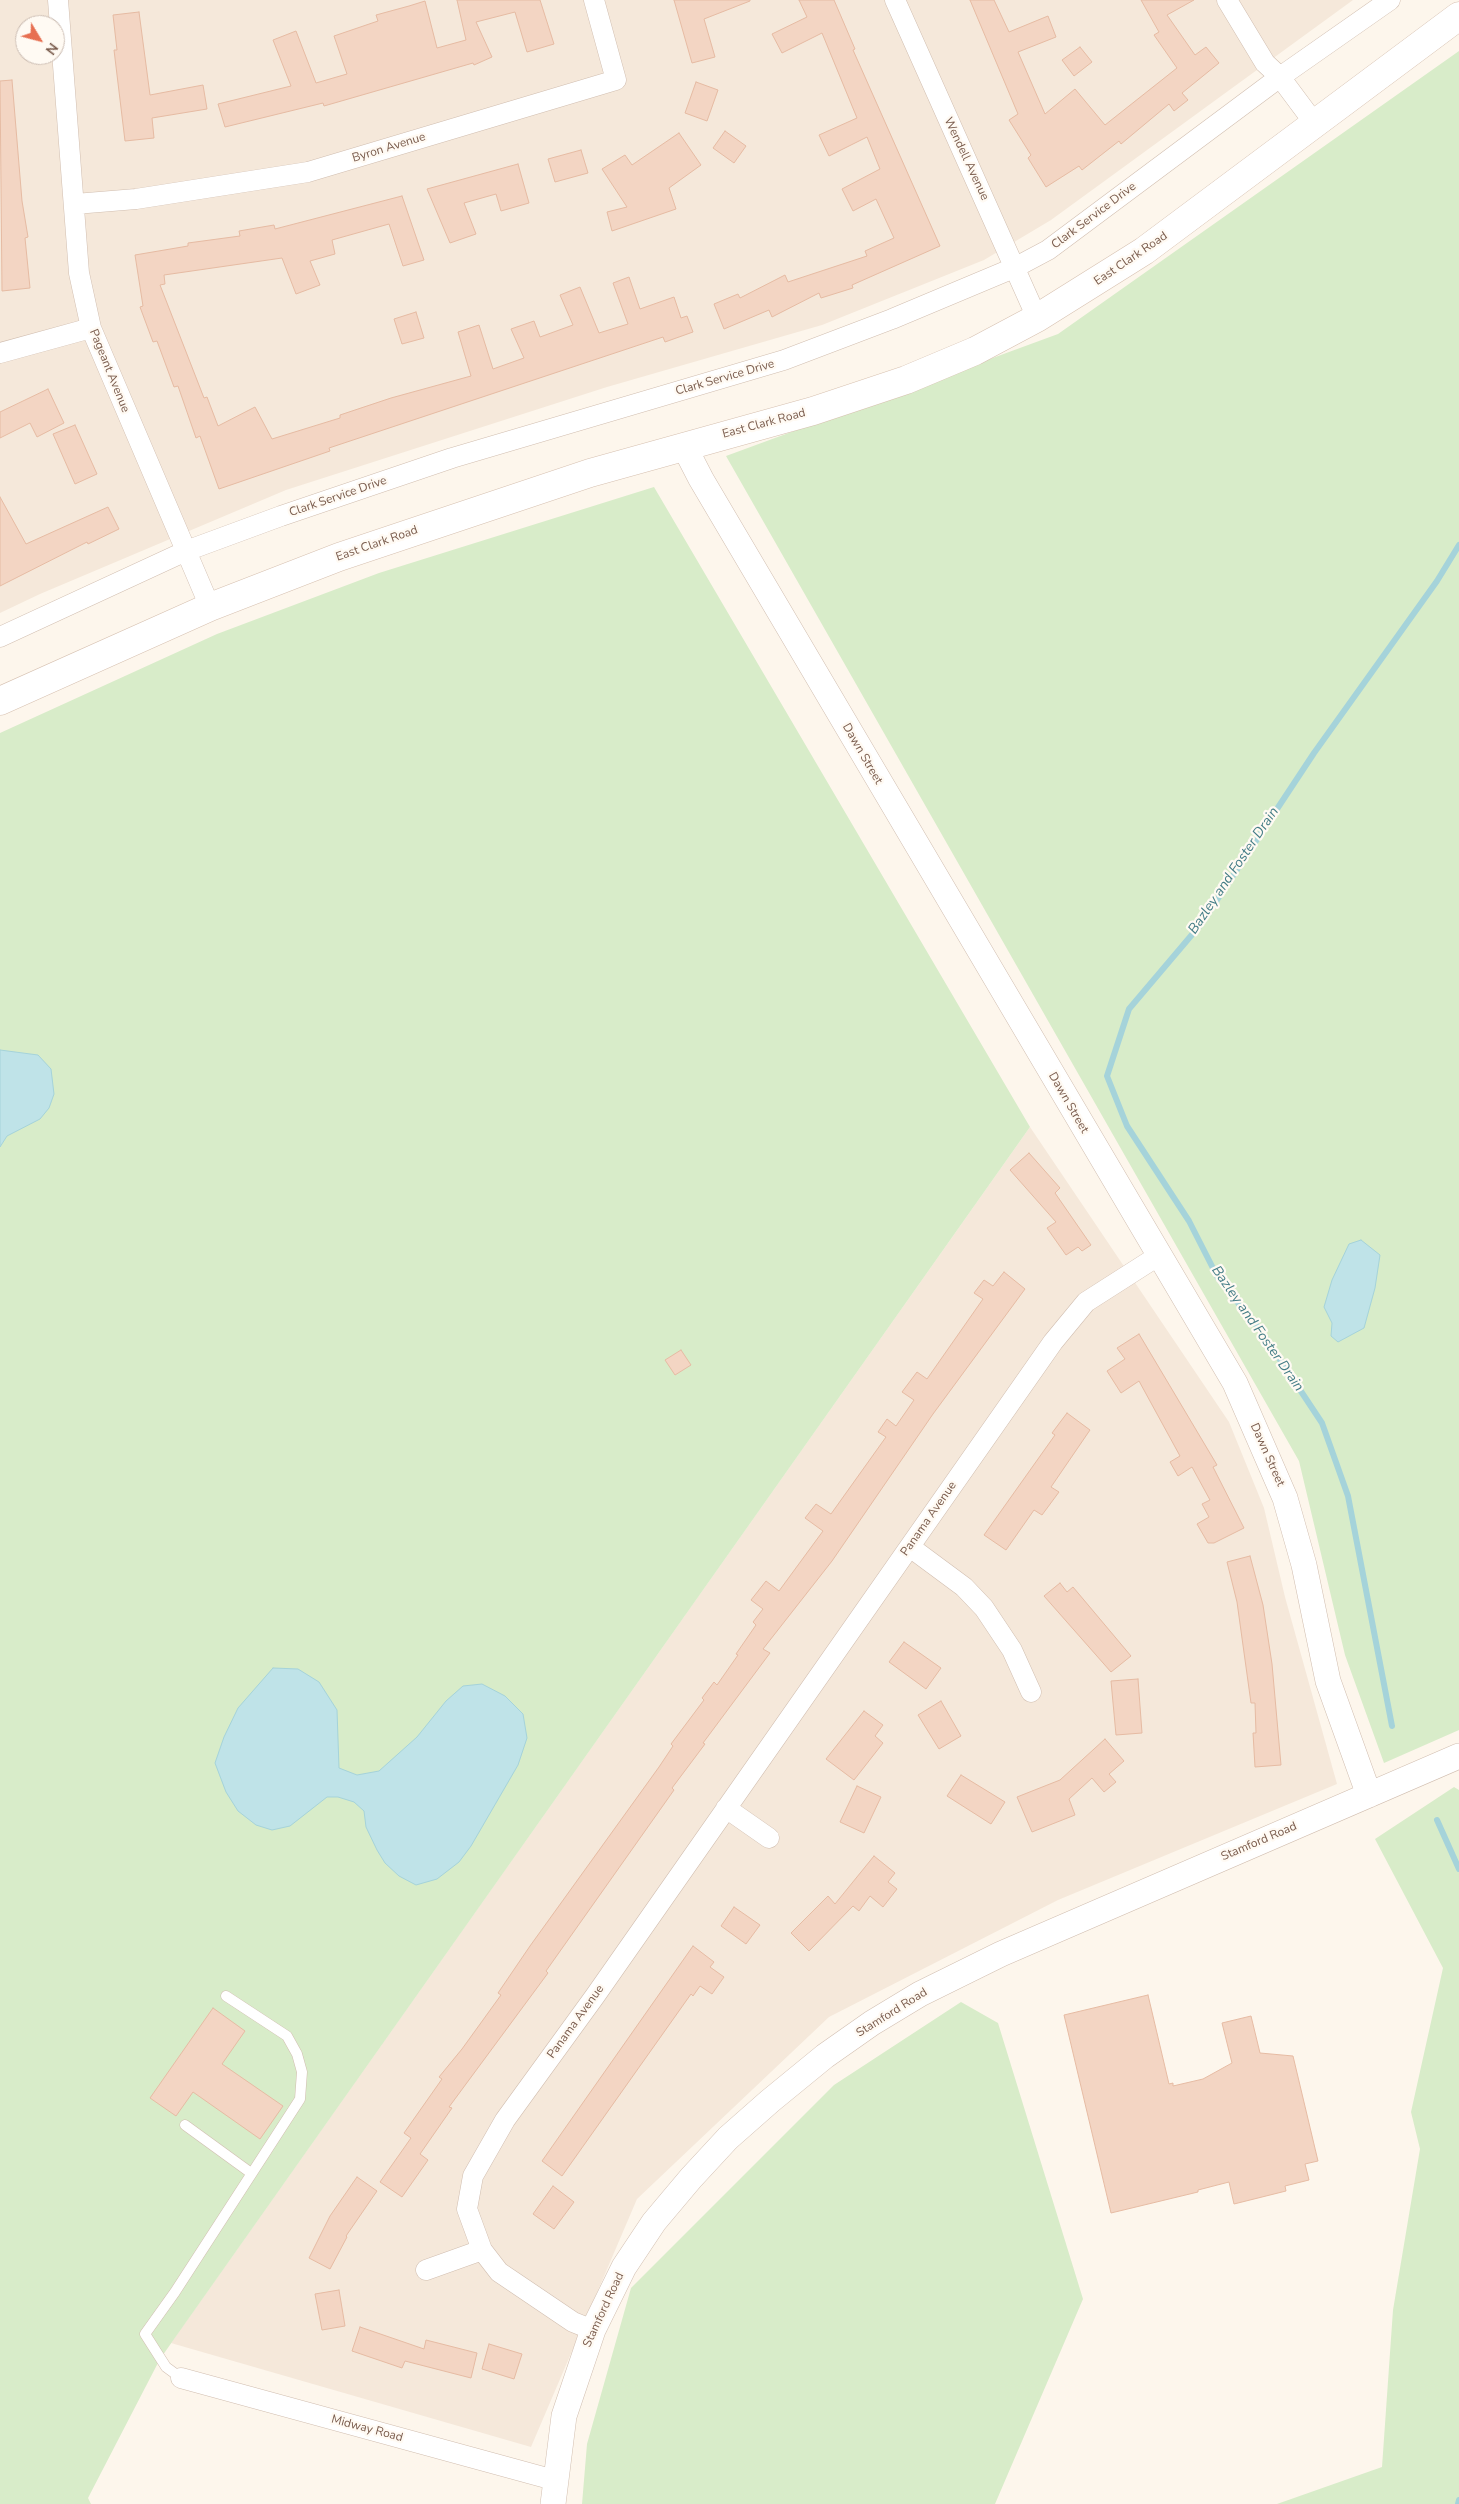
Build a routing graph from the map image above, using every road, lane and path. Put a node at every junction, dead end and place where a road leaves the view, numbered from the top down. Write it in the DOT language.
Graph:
graph roads {
  1 [pos="58,0"];
  2 [pos="594,0"];
  3 [pos="895,0"];
  4 [pos="1227,0"];
  5 [pos="1390,0"];
  6 [pos="1459,16"];
  7 [pos="1280,77"];
  8 [pos="1315,124"];
  9 [pos="75,204"];
  10 [pos="1016,267"];
  11 [pos="1037,318"];
  12 [pos="90,328"];
  13 [pos="0,353"];
  14 [pos="684,446"];
  15 [pos="186,551"];
  16 [pos="210,607"];
  17 [pos="0,637"];
  18 [pos="0,701"];
  19 [pos="1158,1256"];
  20 [pos="910,1547"];
  21 [pos="1031,1692"];
  22 [pos="1459,1756"];
  23 [pos="1368,1795"];
  24 [pos="726,1808"];
  25 [pos="769,1838"];
  26 [pos="226,1996"];
  27 [pos="184,2125"];
  28 [pos="251,2173"];
  29 [pos="482,2250"];
  30 [pos="426,2270"];
  31 [pos="593,2330"];
  32 [pos="181,2378"];
  33 [pos="553,2492"];
  1 -- 9 [label="street, Pageant Avenue"];
  2 -- 9 [label="street, Byron Avenue"];
  3 -- 10 [label="street, Wendell Avenue"];
  4 -- 7 [label="street"];
  5 -- 7 [label="street, Clark Service Drive"];
  6 -- 8 [label="main road, East Clark Road"];
  7 -- 8 [label="street"];
  7 -- 10 [label="street, Clark Service Drive"];
  8 -- 11 [label="main road, East Clark Road"];
  9 -- 12 [label="street, Pageant Avenue"];
  10 -- 11 [label="street, Wendell Avenue"];
  10 -- 15 [label="street, Clark Service Drive"];
  11 -- 14 [label="main road, East Clark Road"];
  12 -- 13 [label="street"];
  12 -- 15 [label="street, Pageant Avenue"];
  14 -- 16 [label="main road, East Clark Road"];
  14 -- 19 [label="street, Dawn Street"];
  15 -- 16 [label="street, Pageant Avenue"];
  15 -- 17 [label="street, Clark Service Drive"];
  16 -- 18 [label="main road, East Clark Road"];
  19 -- 20 [label="street, Panama Avenue"];
  19 -- 23 [label="street, Dawn Street"];
  20 -- 21 [label="street"];
  20 -- 24 [label="street, Panama Avenue"];
  22 -- 23 [label="street, Stamford Road"];
  23 -- 31 [label="street, Stamford Road"];
  24 -- 25 [label="street"];
  24 -- 29 [label="street, Panama Avenue"];
  26 -- 28 [label="lane"];
  27 -- 28 [label="lane"];
  28 -- 32 [label="lane"];
  29 -- 30 [label="street"];
  29 -- 31 [label="street, Panama Avenue"];
  31 -- 33 [label="street, Stamford Road"];
  32 -- 33 [label="street, Midway Road"];
}
